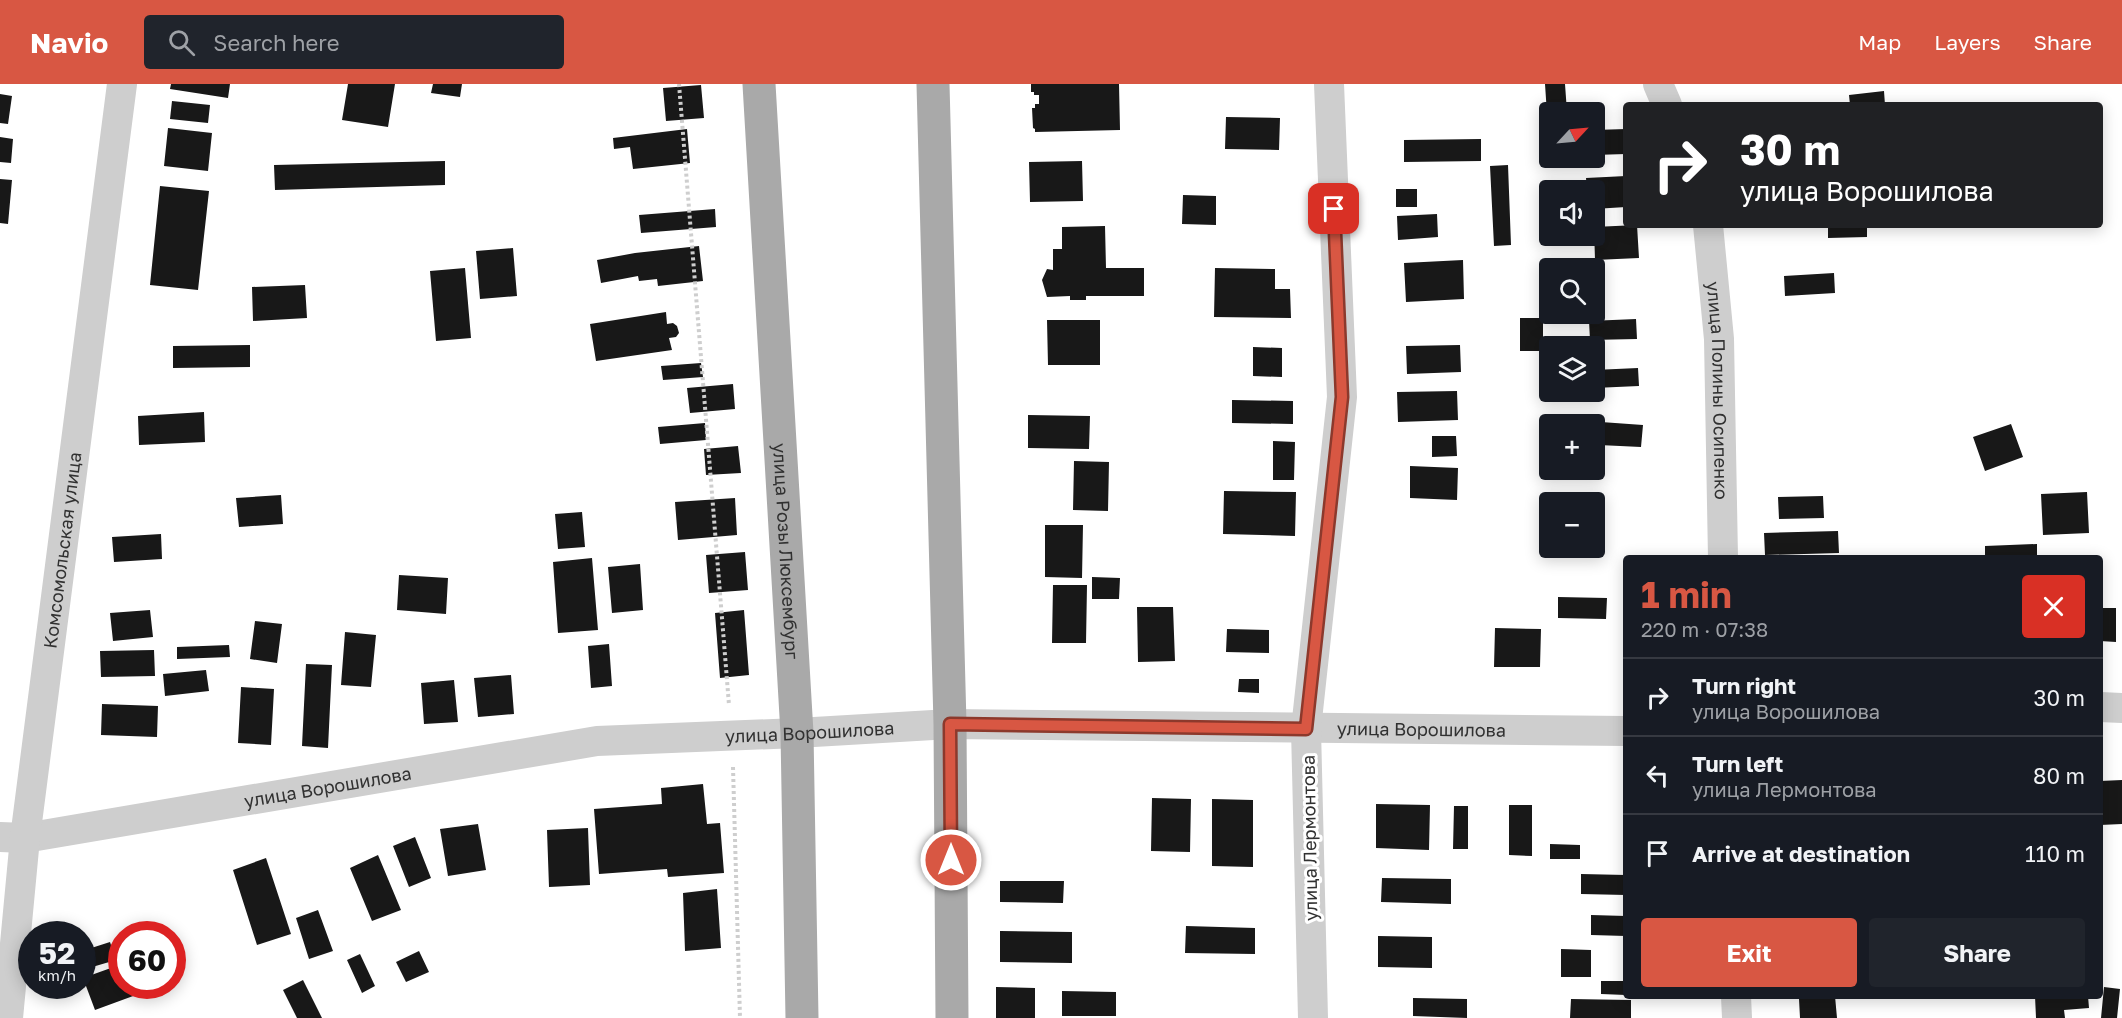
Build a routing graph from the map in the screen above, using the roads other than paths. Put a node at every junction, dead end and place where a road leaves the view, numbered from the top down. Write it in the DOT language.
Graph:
graph roads {
  1 [pos="122,84"];
  2 [pos="759,84"];
  3 [pos="933,84"];
  4 [pos="1329,84"];
  5 [pos="1658,84"];
  6 [pos="1666,102"];
  7 [pos="1708,228"];
  8 [pos="1723,555"];
  9 [pos="2103,706"];
  10 [pos="2122,708"];
  11 [pos="950,724"];
  12 [pos="1306,729"];
  13 [pos="1623,731"];
  14 [pos="797,733"];
  15 [pos="13,838"];
  16 [pos="1736,999"];
  17 [pos="8,1018"];
  18 [pos="802,1018"];
  19 [pos="952,1018"];
  20 [pos="1313,1018"];
  21 [pos="1737,1018"];
  1 -- 15 [label="street, Комсомольская улица"];
  2 -- 14 [label="main road, улица Розы Люксембург"];
  3 -- 11 [label="main road"];
  4 -- 12 [label="street, улица Лермонтова"];
  5 -- 6 [label="street"];
  7 -- 8 [label="street, улица Полины Осипенко"];
  9 -- 10 [label="street"];
  11 -- 12 [label="street, улица Ворошилова"];
  11 -- 14 [label="street, улица Ворошилова"];
  11 -- 19 [label="main road"];
  12 -- 13 [label="street, улица Ворошилова"];
  12 -- 20 [label="street, улица Лермонтова"];
  14 -- 15 [label="street, улица Ворошилова"];
  14 -- 18 [label="main road, улица Розы Люксембург"];
  15 -- 17 [label="street, Комсомольская улица"];
  16 -- 21 [label="street"];
}
